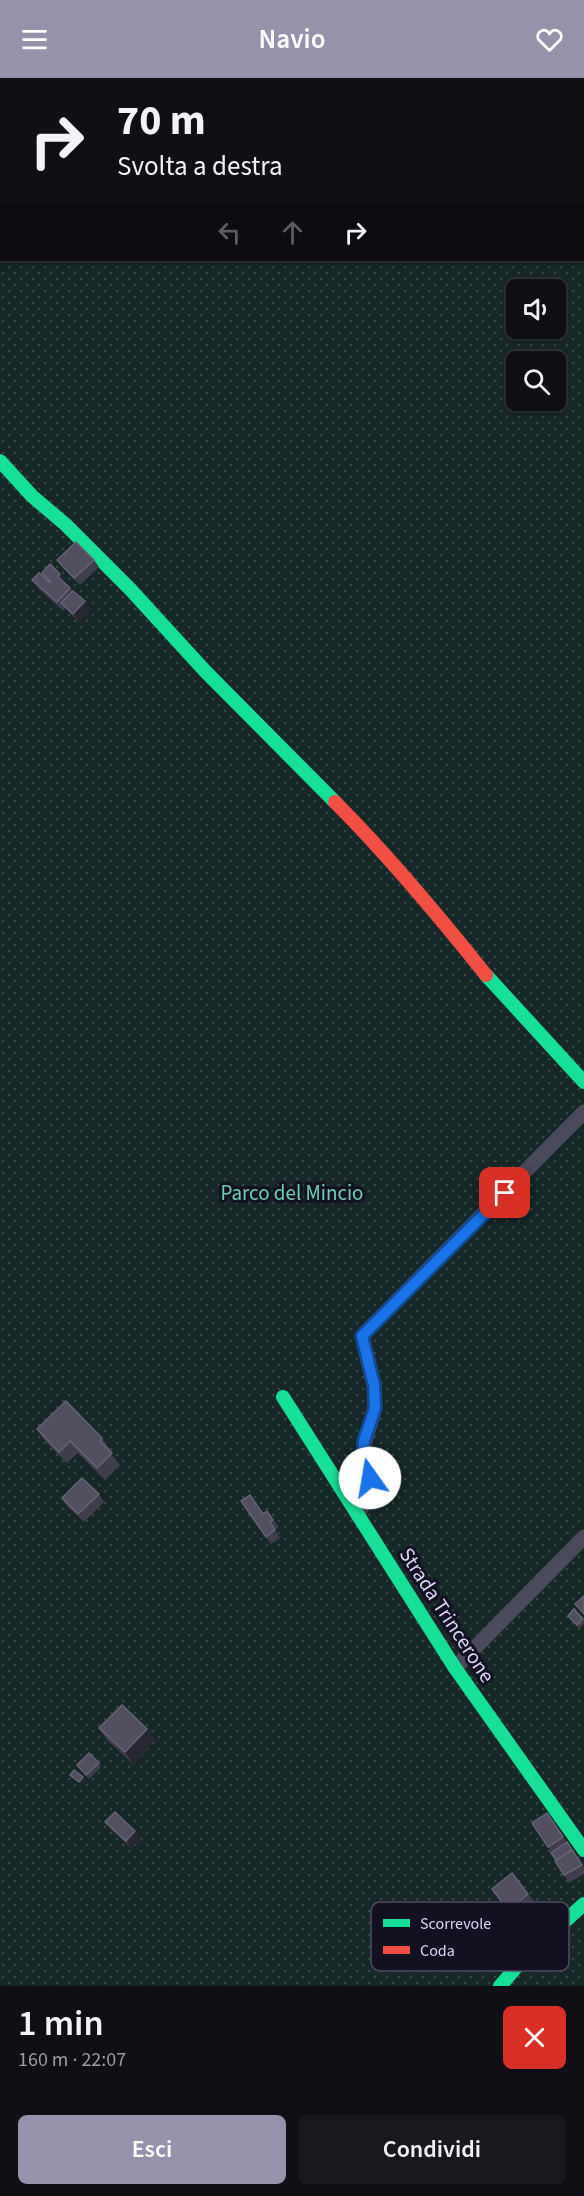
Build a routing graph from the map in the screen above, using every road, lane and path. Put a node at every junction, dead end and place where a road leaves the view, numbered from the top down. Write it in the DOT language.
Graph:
graph roads {
  1 [pos="0,461"];
  2 [pos="584,1082"];
  3 [pos="584,1112"];
  4 [pos="284,1397"];
  5 [pos="358,1515"];
  6 [pos="584,1538"];
  7 [pos="455,1668"];
  8 [pos="584,1850"];
  9 [pos="584,1904"];
  10 [pos="569,1917"];
  11 [pos="513,1971"];
  12 [pos="500,1986"];
  1 -- 2 [label="street"];
  3 -- 5 [label="street"];
  4 -- 5 [label="street, Strada Trincerone"];
  5 -- 7 [label="street, Strada Trincerone"];
  6 -- 7 [label="street"];
  7 -- 8 [label="street, Strada Trincerone"];
  9 -- 10 [label="street"];
  11 -- 12 [label="street"];
}
